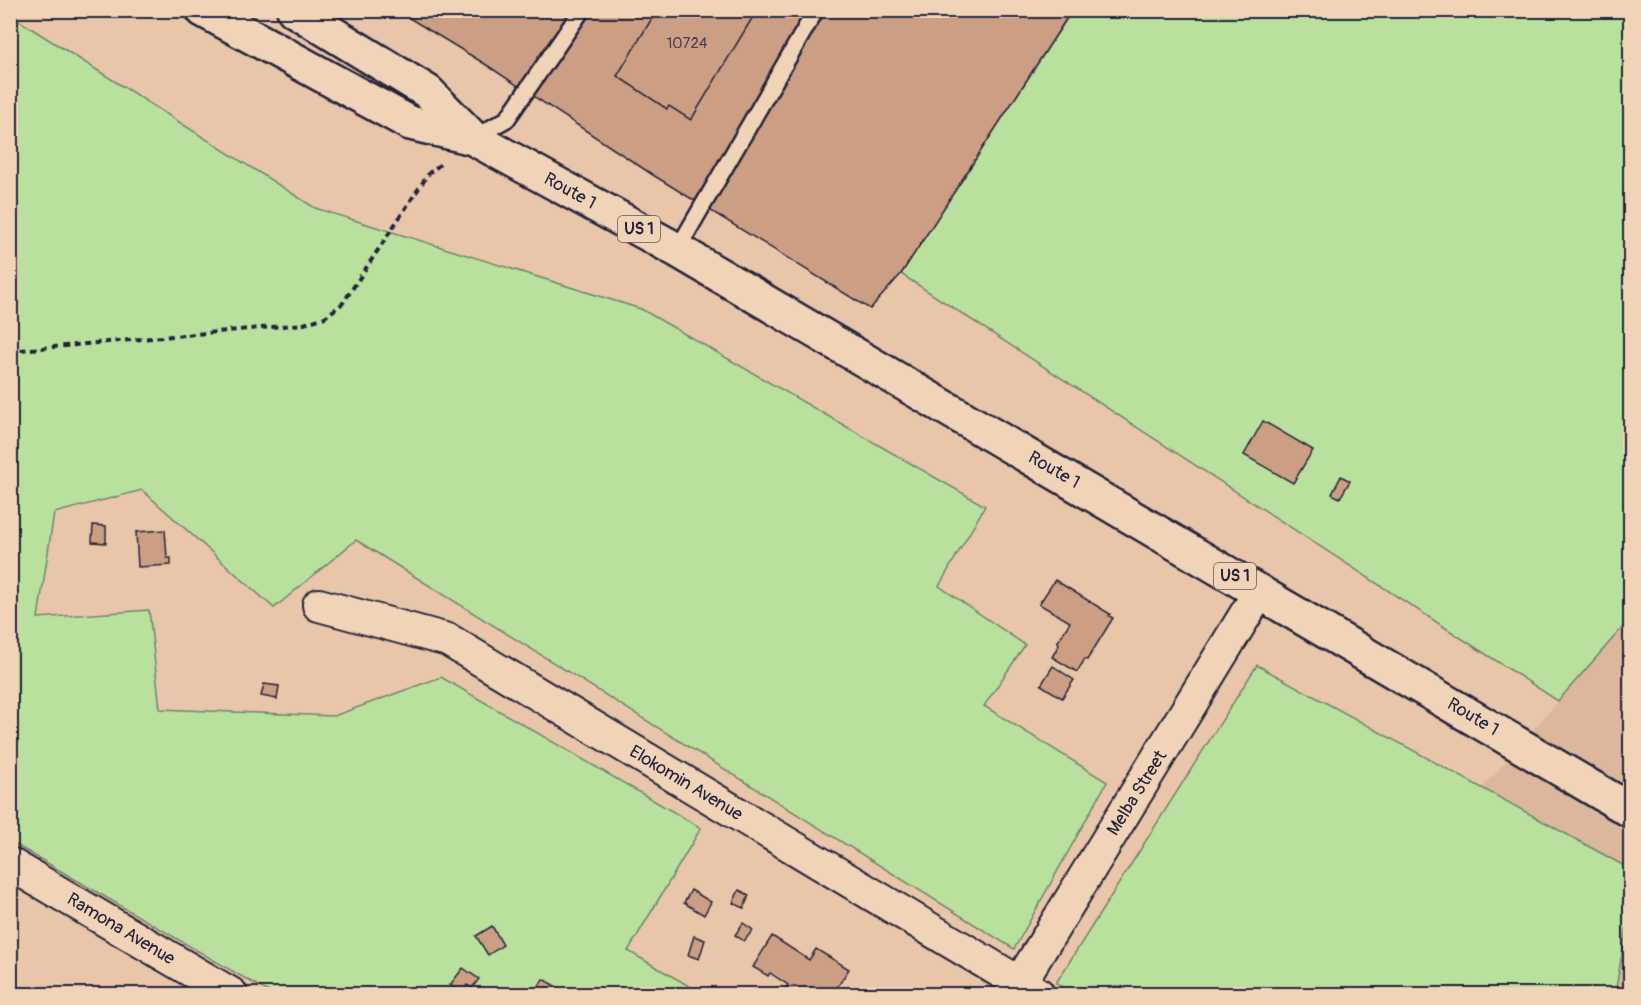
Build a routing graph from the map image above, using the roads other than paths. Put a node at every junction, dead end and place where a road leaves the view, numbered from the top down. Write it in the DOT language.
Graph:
graph roads {
  1 [pos="203,10"];
  2 [pos="294,10"];
  3 [pos="582,10"];
  4 [pos="816,10"];
  5 [pos="473,138"];
  6 [pos="677,250"];
  7 [pos="1260,591"];
  8 [pos="319,605"];
  9 [pos="1630,810"];
  10 [pos="10,864"];
  11 [pos="1024,991"];
  12 [pos="231,994"];
  1 -- 5 [label="main road, Route 1 / US 1"];
  2 -- 5 [label="main road, Route 1 / US 1"];
  3 -- 5 [label="lane"];
  4 -- 6 [label="lane"];
  5 -- 6 [label="main road, Route 1 / US 1"];
  6 -- 7 [label="main road, Route 1 / US 1"];
  7 -- 9 [label="main road, Route 1 / US 1"];
  7 -- 11 [label="street, Melba Street"];
  8 -- 11 [label="street, Elokomin Avenue"];
  10 -- 12 [label="street, Ramona Avenue"];
}
